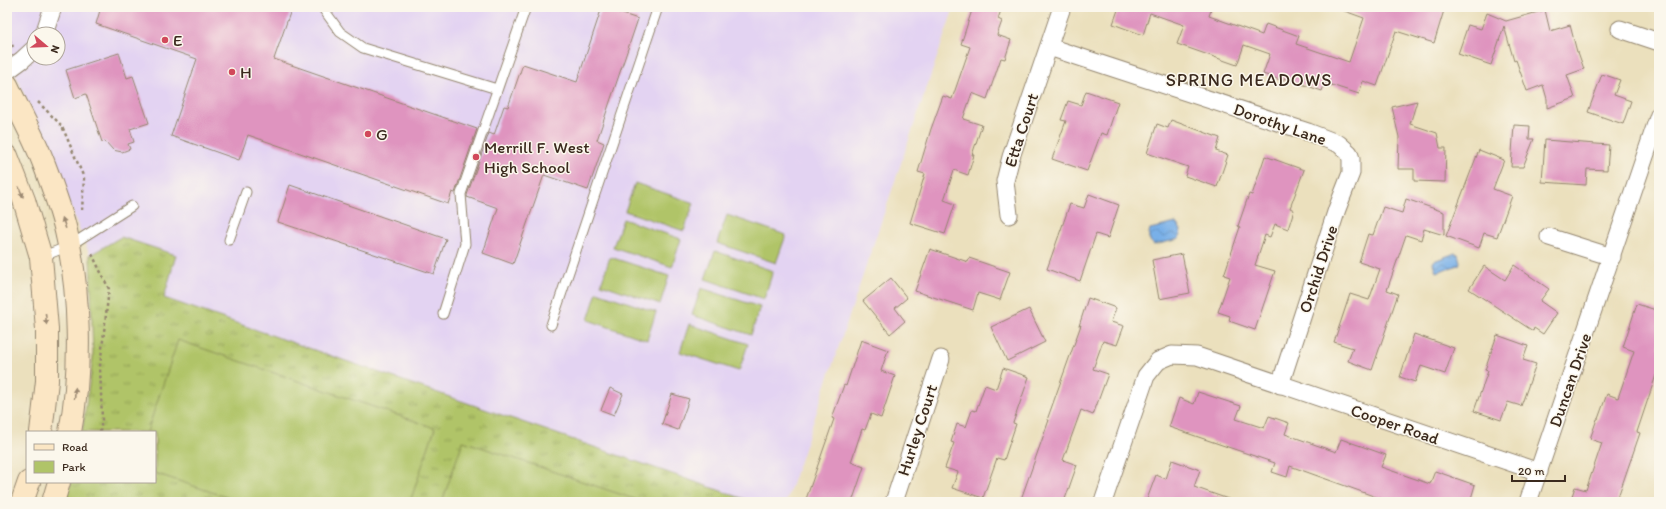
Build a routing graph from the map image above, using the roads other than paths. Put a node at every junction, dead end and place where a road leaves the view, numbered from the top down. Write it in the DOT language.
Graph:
graph roads {
  1 [pos="53,7"];
  2 [pos="322,7"];
  3 [pos="526,7"];
  4 [pos="658,7"];
  5 [pos="1062,7"];
  6 [pos="47,26"];
  7 [pos="1620,29"];
  8 [pos="1659,42"];
  9 [pos="1049,47"];
  10 [pos="26,56"];
  11 [pos="7,71"];
  12 [pos="7,85"];
  13 [pos="497,89"];
  14 [pos="1659,115"];
  15 [pos="1349,153"];
  16 [pos="7,156"];
  17 [pos="246,192"];
  18 [pos="132,206"];
  19 [pos="1009,215"];
  20 [pos="1549,237"];
  21 [pos="229,240"];
  22 [pos="69,246"];
  23 [pos="41,257"];
  24 [pos="1612,257"];
  25 [pos="443,314"];
  26 [pos="551,326"];
  27 [pos="941,359"];
  28 [pos="1280,385"];
  29 [pos="40,431"];
  30 [pos="70,431"];
  31 [pos="1539,472"];
  32 [pos="28,483"];
  33 [pos="59,483"];
  34 [pos="22,502"];
  35 [pos="53,502"];
  36 [pos="894,502"];
  37 [pos="1104,502"];
  38 [pos="1528,502"];
  1 -- 6 [label="street"];
  2 -- 13 [label="lane"];
  3 -- 13 [label="lane"];
  4 -- 26 [label="lane"];
  5 -- 9 [label="street, Etta Court"];
  7 -- 8 [label="street"];
  9 -- 15 [label="street, Dorothy Lane"];
  9 -- 19 [label="street, Etta Court"];
  10 -- 11 [label="street"];
  22 -- 12 [label="street, one-way"];
  13 -- 25 [label="lane"];
  14 -- 24 [label="street, Duncan Drive"];
  15 -- 28 [label="street, Orchid Drive"];
  16 -- 23 [label="street, one-way"];
  17 -- 21 [label="lane"];
  18 -- 22 [label="lane"];
  20 -- 24 [label="street"];
  22 -- 23 [label="lane"];
  30 -- 22 [label="street, one-way"];
  23 -- 29 [label="street, one-way"];
  24 -- 31 [label="street, Duncan Drive"];
  27 -- 36 [label="street, Hurley Court"];
  28 -- 31 [label="street, Cooper Road"];
  28 -- 37 [label="street, Cooper Road"];
  31 -- 38 [label="street, Duncan Drive"];
  32 -- 34 [label="street"];
  33 -- 35 [label="street"];
}
